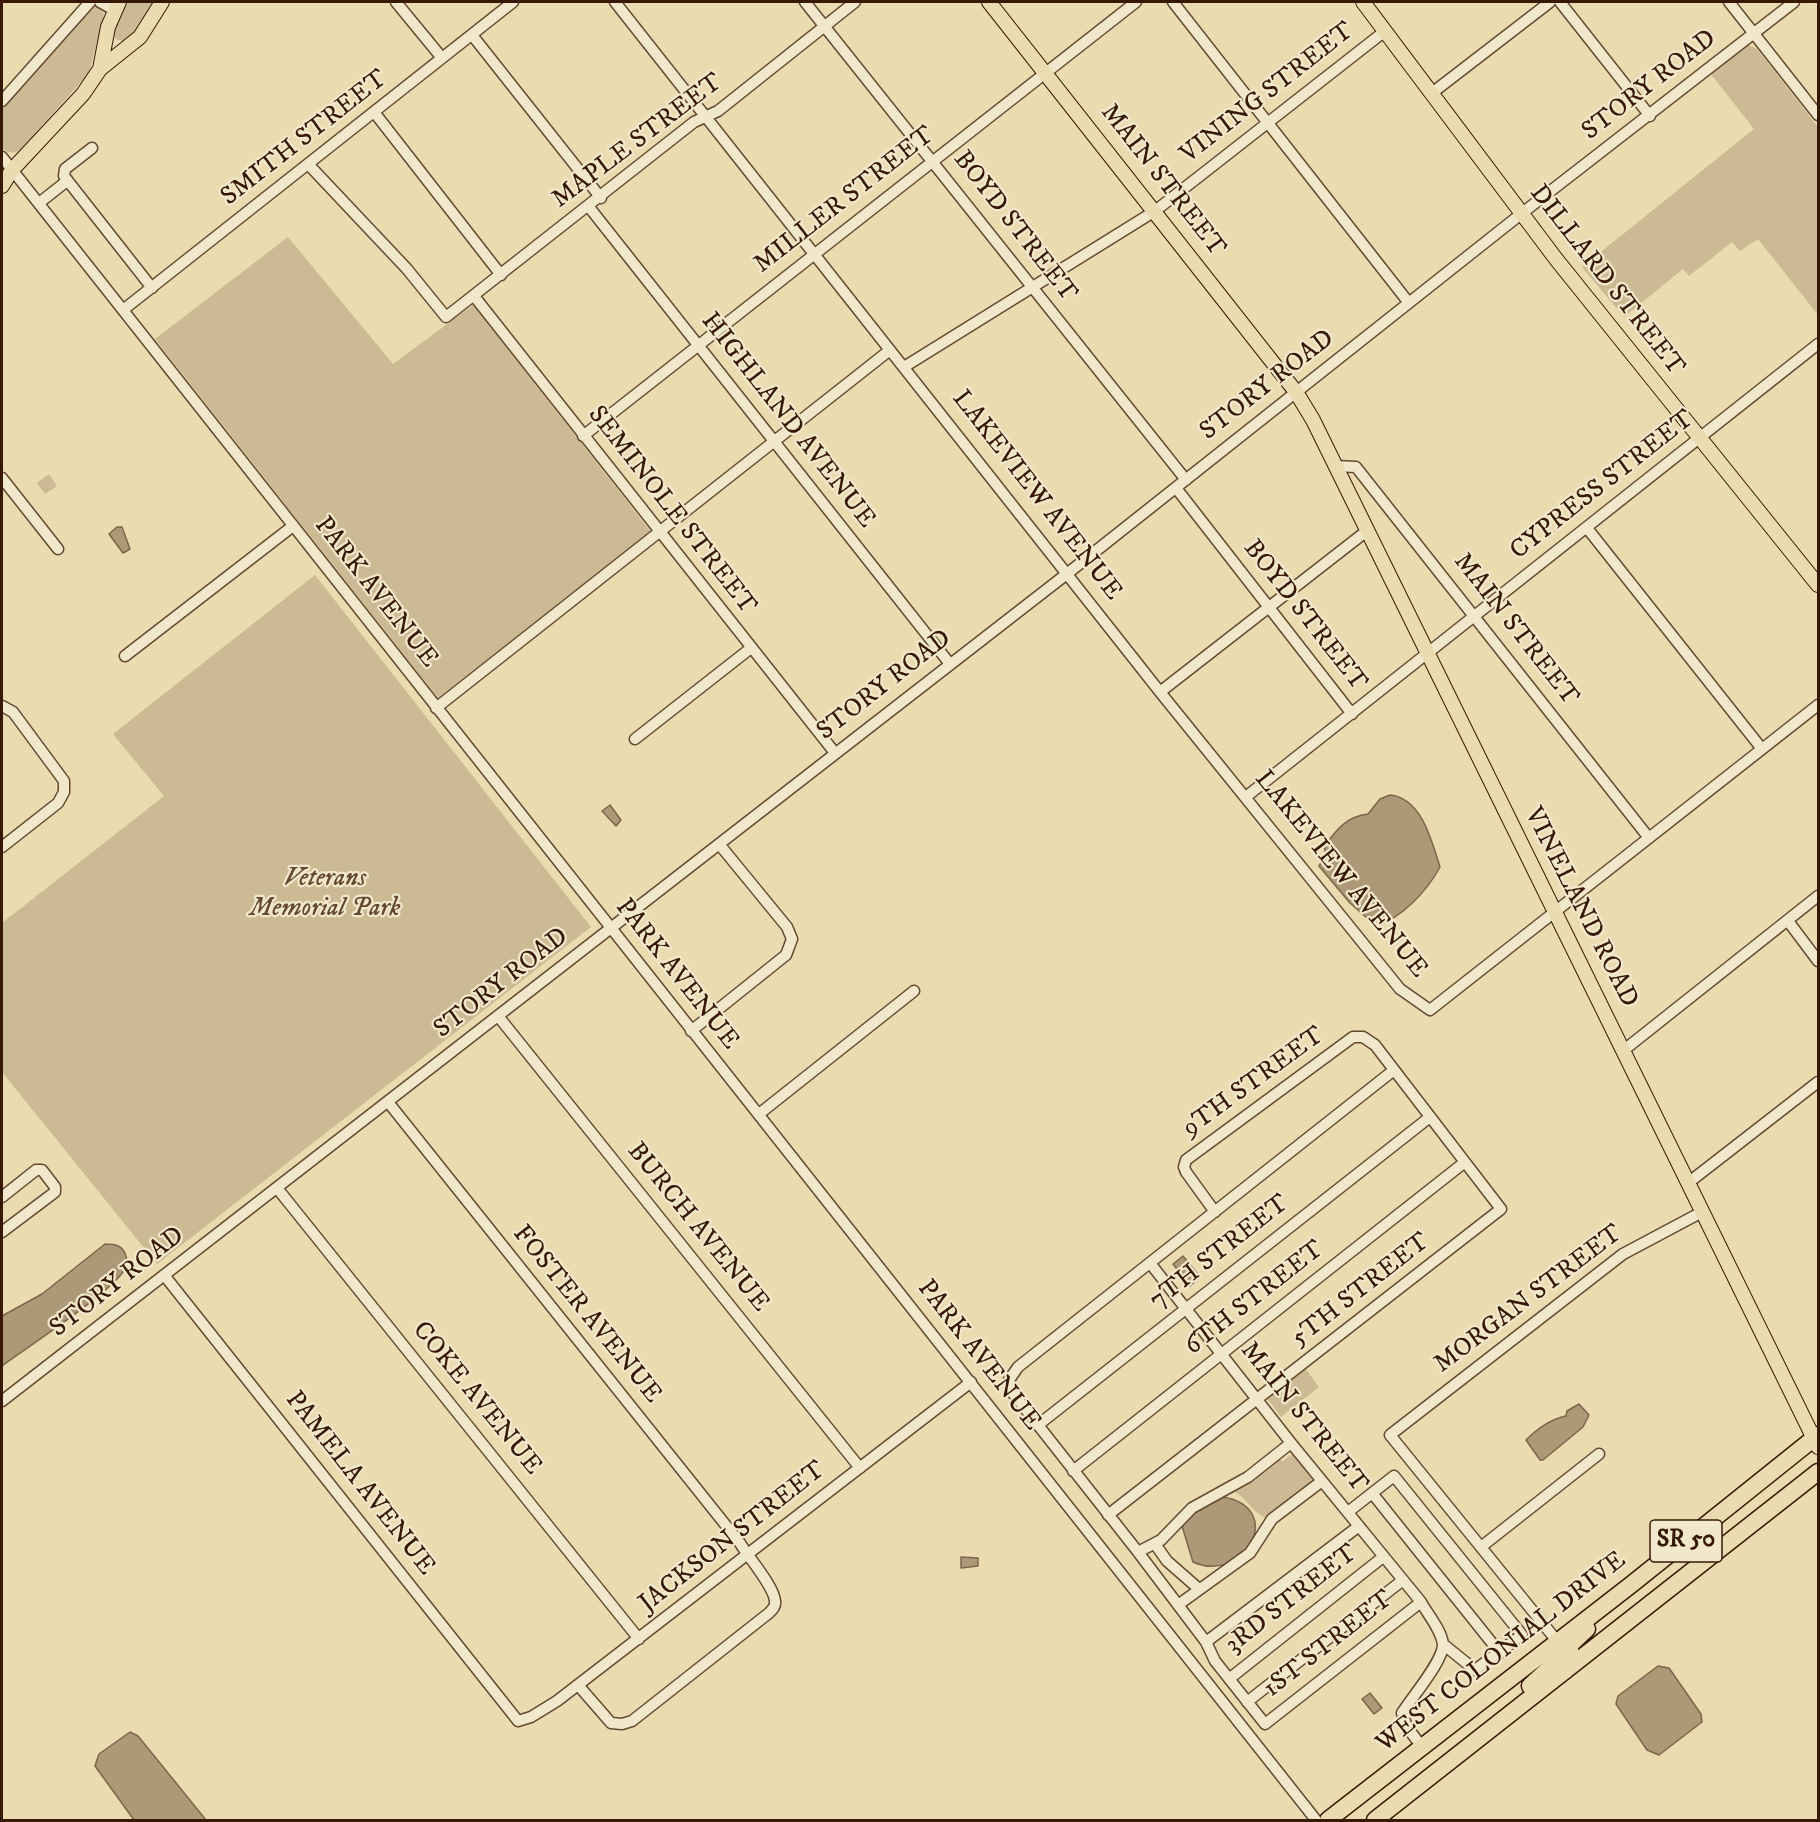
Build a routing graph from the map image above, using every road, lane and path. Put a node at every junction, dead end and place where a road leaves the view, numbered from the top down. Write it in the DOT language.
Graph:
graph roads {
  1 [pos="90,2"];
  2 [pos="100,2"];
  3 [pos="162,2"];
  4 [pos="396,2"];
  5 [pos="513,2"];
  6 [pos="615,2"];
  7 [pos="805,2"];
  8 [pos="855,2"];
  9 [pos="989,2"];
  10 [pos="1136,2"];
  11 [pos="1173,2"];
  12 [pos="1363,2"];
  13 [pos="1550,2"];
  14 [pos="1560,2"];
  15 [pos="1729,2"];
  16 [pos="1794,2"];
  17 [pos="117,6"];
  18 [pos="825,26"];
  19 [pos="108,27"];
  20 [pos="1385,31"];
  21 [pos="1754,33"];
  22 [pos="472,35"];
  23 [pos="132,45"];
  24 [pos="442,58"];
  25 [pos="100,69"];
  26 [pos="1045,72"];
  27 [pos="1432,93"];
  28 [pos="2,101"];
  29 [pos="374,112"];
  30 [pos="1818,115"];
  31 [pos="706,116"];
  32 [pos="1650,116"];
  33 [pos="1268,121"];
  34 [pos="92,148"];
  35 [pos="2,157"];
  36 [pos="933,160"];
  37 [pos="308,164"];
  38 [pos="12,170"];
  39 [pos="68,181"];
  40 [pos="2,186"];
  41 [pos="601,198"];
  42 [pos="39,203"];
  43 [pos="589,207"];
  44 [pos="1155,211"];
  45 [pos="1521,214"];
  46 [pos="815,254"];
  47 [pos="501,275"];
  48 [pos="152,288"];
  49 [pos="1032,288"];
  50 [pos="474,296"];
  51 [pos="1409,303"];
  52 [pos="123,310"];
  53 [pos="1818,344"];
  54 [pos="699,346"];
  55 [pos="890,350"];
  56 [pos="904,367"];
  57 [pos="1296,392"];
  58 [pos="583,436"];
  59 [pos="1700,438"];
  60 [pos="773,441"];
  61 [pos="1336,466"];
  62 [pos="2,478"];
  63 [pos="1186,480"];
  64 [pos="1176,488"];
  65 [pos="293,526"];
  66 [pos="1587,528"];
  67 [pos="1368,530"];
  68 [pos="658,532"];
  69 [pos="58,549"];
  70 [pos="1068,573"];
  71 [pos="1818,585"];
  72 [pos="1270,607"];
  73 [pos="1473,617"];
  74 [pos="751,648"];
  75 [pos="1426,653"];
  76 [pos="124,656"];
  77 [pos="950,664"];
  78 [pos="1161,692"];
  79 [pos="1818,705"];
  80 [pos="2,706"];
  81 [pos="436,708"];
  82 [pos="1352,714"];
  83 [pos="635,739"];
  84 [pos="1762,749"];
  85 [pos="835,753"];
  86 [pos="1247,796"];
  87 [pos="1649,838"];
  88 [pos="719,844"];
  89 [pos="2,847"];
  90 [pos="1818,896"];
  91 [pos="1555,913"];
  92 [pos="1788,921"];
  93 [pos="610,928"];
  94 [pos="1818,961"];
  95 [pos="914,991"];
  96 [pos="498,1016"];
  97 [pos="691,1031"];
  98 [pos="1624,1050"];
  99 [pos="1394,1070"];
  100 [pos="1818,1082"];
  101 [pos="387,1102"];
  102 [pos="759,1114"];
  103 [pos="1430,1117"];
  104 [pos="1466,1162"];
  105 [pos="1688,1183"];
  106 [pos="277,1188"];
  107 [pos="2,1197"];
  108 [pos="1215,1212"];
  109 [pos="1702,1212"];
  110 [pos="2,1232"];
  111 [pos="1150,1263"];
  112 [pos="165,1275"];
  113 [pos="1185,1309"];
  114 [pos="1221,1354"];
  115 [pos="970,1382"];
  116 [pos="1258,1400"];
  117 [pos="2,1401"];
  118 [pos="1038,1425"];
  119 [pos="1817,1440"];
  120 [pos="1292,1443"];
  121 [pos="1599,1454"];
  122 [pos="860,1468"];
  123 [pos="1073,1471"];
  124 [pos="1818,1472"];
  125 [pos="1322,1481"];
  126 [pos="1372,1492"];
  127 [pos="1348,1512"];
  128 [pos="1108,1515"];
  129 [pos="1359,1526"];
  130 [pos="1155,1544"];
  131 [pos="1481,1546"];
  132 [pos="1138,1552"];
  133 [pos="748,1556"];
  134 [pos="1383,1557"];
  135 [pos="1402,1580"];
  136 [pos="1632,1584"];
  137 [pos="1199,1589"];
  138 [pos="1421,1602"];
  139 [pos="1178,1605"];
  140 [pos="639,1639"];
  141 [pos="1557,1641"];
  142 [pos="1206,1642"];
  143 [pos="1443,1644"];
  144 [pos="1500,1653"];
  145 [pos="1566,1671"];
  146 [pos="1229,1679"];
  147 [pos="578,1685"];
  148 [pos="1247,1702"];
  149 [pos="518,1722"];
  150 [pos="1496,1724"];
  151 [pos="1422,1747"];
  152 [pos="1316,1821"];
  153 [pos="1328,1821"];
  154 [pos="1375,1821"];
  1 -- 28 [label="street"];
  2 -- 17 [label="street"];
  3 -- 23 [label="main road"];
  4 -- 24 [label="street"];
  5 -- 22 [label="street, SMITH STREET"];
  6 -- 31 [label="street, LAKEVIEW AVENUE"];
  7 -- 18 [label="street, BOYD STREET"];
  8 -- 18 [label="street, MAPLE STREET"];
  9 -- 26 [label="main road, MAIN STREET"];
  10 -- 26 [label="street, MILLER STREET"];
  11 -- 33 [label="street"];
  12 -- 20 [label="main road, DILLARD STREET"];
  13 -- 27 [label="street"];
  14 -- 32 [label="street"];
  15 -- 21 [label="street"];
  16 -- 21 [label="street, STORY ROAD"];
  17 -- 19 [label="main road"];
  18 -- 31 [label="street, MAPLE STREET"];
  18 -- 36 [label="street, BOYD STREET"];
  19 -- 23 [label="main road"];
  19 -- 25 [label="main road"];
  20 -- 27 [label="main road, DILLARD STREET"];
  20 -- 33 [label="street, VINING STREET"];
  21 -- 30 [label="street"];
  21 -- 32 [label="street, STORY ROAD"];
  22 -- 24 [label="street, SMITH STREET"];
  22 -- 41 [label="street"];
  23 -- 25 [label="main road"];
  24 -- 29 [label="street, SMITH STREET"];
  25 -- 38 [label="main road"];
  26 -- 36 [label="street, MILLER STREET"];
  26 -- 44 [label="main road, MAIN STREET"];
  27 -- 45 [label="main road, DILLARD STREET"];
  29 -- 37 [label="street, SMITH STREET"];
  29 -- 47 [label="street"];
  31 -- 41 [label="street, MAPLE STREET"];
  31 -- 46 [label="street, LAKEVIEW AVENUE"];
  32 -- 45 [label="street, STORY ROAD"];
  33 -- 44 [label="street, VINING STREET"];
  33 -- 51 [label="street"];
  34 -- 39 [label="street"];
  35 -- 38 [label="street, PARK AVENUE"];
  36 -- 46 [label="street, MILLER STREET"];
  36 -- 49 [label="street, BOYD STREET"];
  37 -- 48 [label="street, SMITH STREET"];
  37 -- 50 [label="street, MAPLE STREET"];
  38 -- 40 [label="main road"];
  38 -- 42 [label="street, PARK AVENUE"];
  39 -- 42 [label="street"];
  39 -- 48 [label="street"];
  41 -- 43 [label="street, MAPLE STREET"];
  42 -- 52 [label="street, PARK AVENUE"];
  43 -- 47 [label="street, MAPLE STREET"];
  43 -- 54 [label="street, HIGHLAND AVENUE"];
  44 -- 49 [label="street, VINING STREET"];
  44 -- 57 [label="main road, MAIN STREET"];
  45 -- 51 [label="street, STORY ROAD"];
  45 -- 59 [label="main road, DILLARD STREET"];
  46 -- 54 [label="street, MILLER STREET"];
  46 -- 55 [label="street, LAKEVIEW AVENUE"];
  47 -- 50 [label="street, MAPLE STREET"];
  48 -- 52 [label="street, SMITH STREET"];
  49 -- 56 [label="street, VINING STREET"];
  49 -- 63 [label="street, BOYD STREET"];
  50 -- 58 [label="street, SEMINOLE STREET"];
  51 -- 57 [label="street, STORY ROAD"];
  52 -- 65 [label="street, PARK AVENUE"];
  53 -- 59 [label="street, CYPRESS STREET"];
  54 -- 58 [label="street, MILLER STREET"];
  54 -- 60 [label="street, HIGHLAND AVENUE"];
  55 -- 56 [label="street, LAKEVIEW AVENUE"];
  55 -- 60 [label="street"];
  56 -- 70 [label="street, LAKEVIEW AVENUE"];
  57 -- 61 [label="main road, VINELAND ROAD"];
  57 -- 63 [label="street, STORY ROAD"];
  58 -- 68 [label="street, SEMINOLE STREET"];
  59 -- 66 [label="street, CYPRESS STREET"];
  59 -- 71 [label="main road, DILLARD STREET"];
  60 -- 68 [label="street"];
  60 -- 77 [label="street, HIGHLAND AVENUE"];
  61 -- 67 [label="main road, VINELAND ROAD"];
  61 -- 73 [label="street, MAIN STREET"];
  62 -- 69 [label="street"];
  63 -- 64 [label="street, STORY ROAD"];
  64 -- 70 [label="street, STORY ROAD"];
  64 -- 72 [label="street, BOYD STREET"];
  65 -- 76 [label="street"];
  65 -- 81 [label="street, PARK AVENUE"];
  66 -- 73 [label="street, CYPRESS STREET"];
  66 -- 84 [label="street"];
  67 -- 72 [label="street"];
  67 -- 75 [label="main road, VINELAND ROAD"];
  68 -- 74 [label="street, SEMINOLE STREET"];
  68 -- 81 [label="street"];
  70 -- 77 [label="street, STORY ROAD"];
  70 -- 78 [label="street, LAKEVIEW AVENUE"];
  72 -- 78 [label="street"];
  72 -- 82 [label="street, BOYD STREET"];
  73 -- 75 [label="street, CYPRESS STREET"];
  73 -- 87 [label="street, MAIN STREET"];
  74 -- 83 [label="street"];
  74 -- 85 [label="street, SEMINOLE STREET"];
  75 -- 82 [label="street, CYPRESS STREET"];
  75 -- 91 [label="main road, VINELAND ROAD"];
  77 -- 85 [label="street, STORY ROAD"];
  78 -- 86 [label="street, LAKEVIEW AVENUE"];
  79 -- 84 [label="street"];
  80 -- 89 [label="street"];
  81 -- 93 [label="street, PARK AVENUE"];
  82 -- 86 [label="street, CYPRESS STREET"];
  84 -- 87 [label="street"];
  85 -- 88 [label="street, STORY ROAD"];
  86 -- 91 [label="street, LAKEVIEW AVENUE"];
  87 -- 91 [label="street"];
  88 -- 93 [label="street, STORY ROAD"];
  88 -- 97 [label="street"];
  90 -- 92 [label="street"];
  91 -- 98 [label="main road, VINELAND ROAD"];
  92 -- 94 [label="street"];
  92 -- 98 [label="street"];
  93 -- 96 [label="street, STORY ROAD"];
  93 -- 97 [label="street, PARK AVENUE"];
  95 -- 102 [label="street"];
  96 -- 101 [label="street, STORY ROAD"];
  96 -- 122 [label="street, BURCH AVENUE"];
  97 -- 102 [label="street, PARK AVENUE"];
  98 -- 105 [label="main road, VINELAND ROAD"];
  99 -- 103 [label="street, 5TH STREET"];
  99 -- 108 [label="street"];
  99 -- 108 [label="street, 9TH STREET"];
  100 -- 105 [label="street"];
  101 -- 106 [label="street, STORY ROAD"];
  101 -- 133 [label="street, FOSTER AVENUE"];
  102 -- 115 [label="street, PARK AVENUE"];
  103 -- 104 [label="street, 5TH STREET"];
  103 -- 113 [label="street, 7TH STREET"];
  104 -- 114 [label="street, 6TH STREET"];
  104 -- 116 [label="street, 5TH STREET"];
  105 -- 109 [label="main road, VINELAND ROAD"];
  106 -- 112 [label="street, STORY ROAD"];
  106 -- 140 [label="street, COKE AVENUE"];
  107 -- 110 [label="street"];
  108 -- 111 [label="street"];
  109 -- 119 [label="main road, VINELAND ROAD"];
  109 -- 131 [label="street, MORGAN STREET"];
  111 -- 113 [label="street, MAIN STREET"];
  111 -- 118 [label="street"];
  112 -- 117 [label="street, STORY ROAD"];
  112 -- 149 [label="street, PAMELA AVENUE"];
  113 -- 114 [label="street, MAIN STREET"];
  113 -- 118 [label="street, 7TH STREET"];
  114 -- 116 [label="street, MAIN STREET"];
  114 -- 123 [label="street, 6TH STREET"];
  115 -- 122 [label="street, JACKSON STREET"];
  115 -- 152 [label="street, PARK AVENUE"];
  116 -- 120 [label="street, MAIN STREET"];
  116 -- 128 [label="street, 5TH STREET"];
  118 -- 123 [label="street"];
  119 -- 136 [label="highway, WEST COLONIAL DRIVE / SR 50"];
  120 -- 125 [label="street, MAIN STREET"];
  120 -- 130 [label="street"];
  121 -- 131 [label="street"];
  122 -- 133 [label="street, JACKSON STREET"];
  123 -- 128 [label="street"];
  124 -- 145 [label="highway, WEST COLONIAL DRIVE / SR 50"];
  125 -- 127 [label="street, MAIN STREET"];
  125 -- 137 [label="street"];
  126 -- 127 [label="street"];
  126 -- 144 [label="street"];
  126 -- 144 [label="street"];
  127 -- 129 [label="street, MAIN STREET"];
  128 -- 132 [label="street"];
  129 -- 134 [label="street, MAIN STREET"];
  129 -- 142 [label="street"];
  130 -- 132 [label="street"];
  130 -- 137 [label="street"];
  131 -- 141 [label="street"];
  132 -- 139 [label="street"];
  133 -- 140 [label="street, JACKSON STREET"];
  133 -- 147 [label="street, FOSTER AVENUE"];
  134 -- 135 [label="street, MAIN STREET"];
  134 -- 146 [label="street, 3RD STREET"];
  135 -- 138 [label="street, MAIN STREET"];
  135 -- 148 [label="street"];
  136 -- 141 [label="highway, WEST COLONIAL DRIVE / SR 50"];
  136 -- 145 [label="highway"];
  137 -- 139 [label="street"];
  138 -- 143 [label="street, MAIN STREET"];
  138 -- 148 [label="street, 1ST STREET"];
  139 -- 142 [label="street"];
  140 -- 147 [label="street, JACKSON STREET"];
  141 -- 150 [label="highway"];
  141 -- 151 [label="highway, WEST COLONIAL DRIVE / SR 50"];
  142 -- 146 [label="street"];
  143 -- 144 [label="street"];
  143 -- 151 [label="street"];
  145 -- 150 [label="highway, WEST COLONIAL DRIVE / SR 50"];
  146 -- 148 [label="street"];
  147 -- 149 [label="street, JACKSON STREET"];
  150 -- 154 [label="highway, WEST COLONIAL DRIVE / SR 50"];
  151 -- 153 [label="highway, WEST COLONIAL DRIVE / SR 50"];
}
